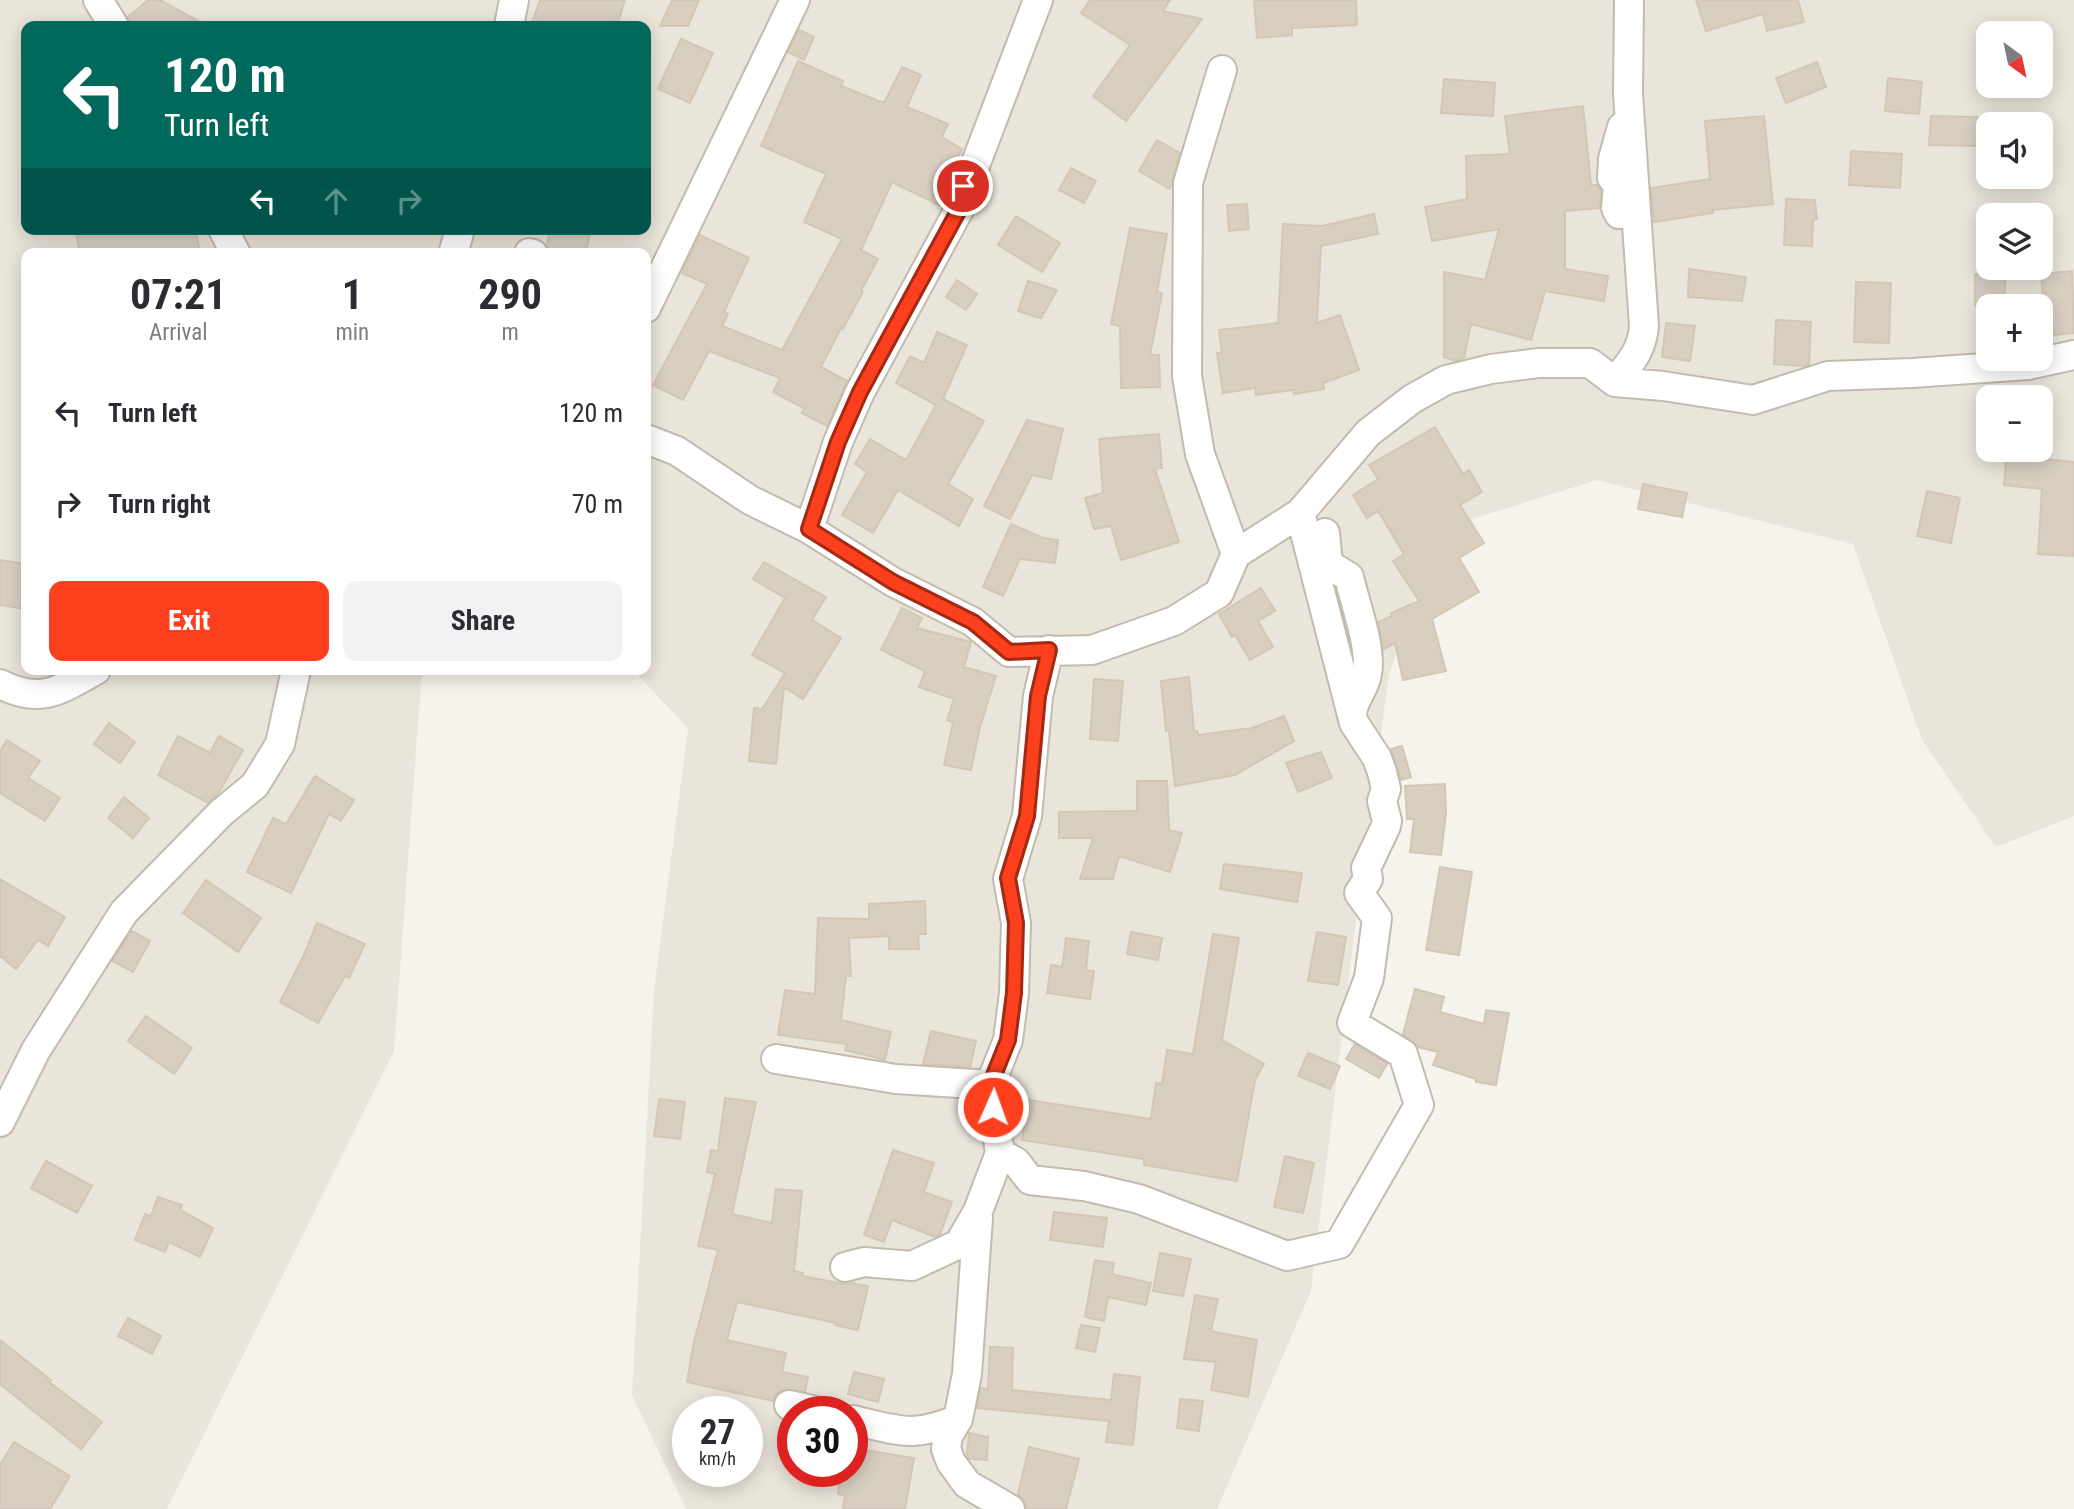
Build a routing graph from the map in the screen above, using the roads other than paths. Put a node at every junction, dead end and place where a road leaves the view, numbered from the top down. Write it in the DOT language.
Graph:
graph roads {
  1 [pos="98,0"];
  2 [pos="514,0"];
  3 [pos="795,0"];
  4 [pos="1038,0"];
  5 [pos="1629,0"];
  6 [pos="111,21"];
  7 [pos="510,21"];
  8 [pos="1222,70"];
  9 [pos="659,255"];
  10 [pos="651,288"];
  11 [pos="2074,355"];
  12 [pos="1615,382"];
  13 [pos="651,441"];
  14 [pos="1320,492"];
  15 [pos="1300,513"];
  16 [pos="809,529"];
  17 [pos="1236,554"];
  18 [pos="1049,650"];
  19 [pos="87,675"];
  20 [pos="295,675"];
  21 [pos="0,684"];
  22 [pos="1352,715"];
  23 [pos="776,1059"];
  24 [pos="990,1085"];
  25 [pos="0,1122"];
  26 [pos="1000,1153"];
  27 [pos="978,1211"];
  28 [pos="845,1267"];
  29 [pos="958,1419"];
  30 [pos="868,1423"];
  31 [pos="1010,1509"];
  1 -- 6 [label="street"];
  2 -- 7 [label="street"];
  3 -- 9 [label="street"];
  4 -- 16 [label="street"];
  5 -- 12 [label="street"];
  8 -- 17 [label="street"];
  9 -- 10 [label="street"];
  11 -- 12 [label="street"];
  12 -- 14 [label="street"];
  13 -- 16 [label="street"];
  14 -- 15 [label="street"];
  14 -- 22 [label="street"];
  15 -- 17 [label="street"];
  15 -- 22 [label="street"];
  16 -- 18 [label="street"];
  17 -- 18 [label="street"];
  18 -- 24 [label="street"];
  19 -- 21 [label="street"];
  20 -- 25 [label="street"];
  22 -- 26 [label="street"];
  23 -- 24 [label="street"];
  24 -- 26 [label="street"];
  26 -- 27 [label="street"];
  27 -- 28 [label="street"];
  27 -- 29 [label="street"];
  29 -- 30 [label="street"];
  29 -- 31 [label="street"];
}
